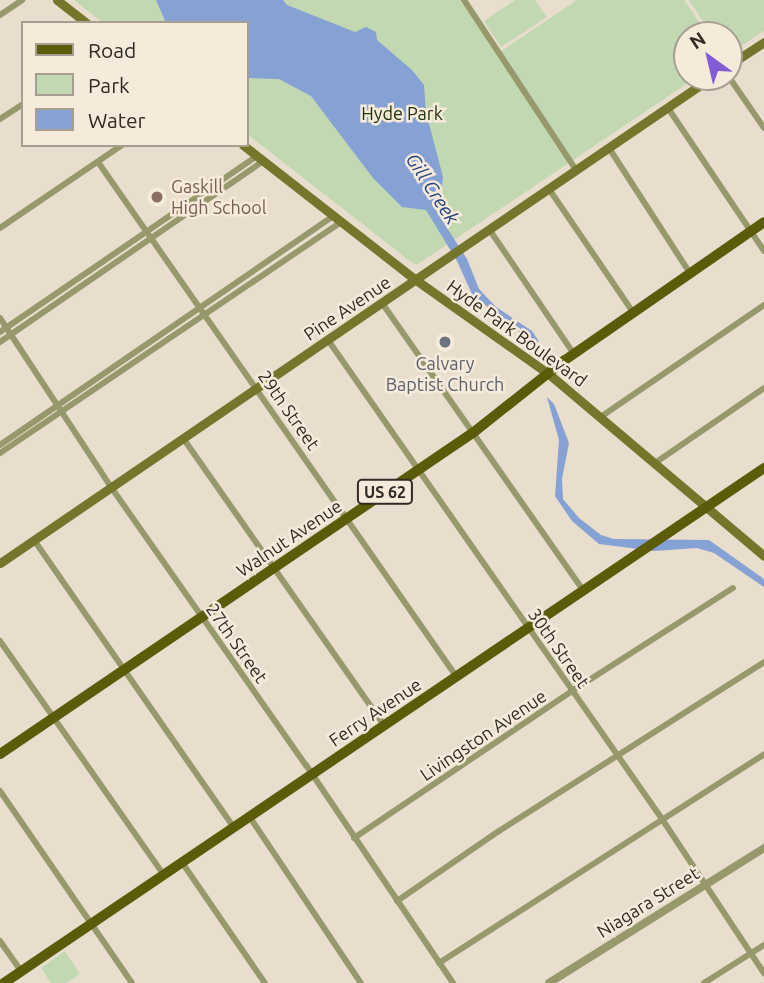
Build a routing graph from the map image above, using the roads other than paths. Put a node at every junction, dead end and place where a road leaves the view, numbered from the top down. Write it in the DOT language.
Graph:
graph roads {
  1 [pos="22,0"];
  2 [pos="57,0"];
  3 [pos="464,0"];
  4 [pos="0,15"];
  5 [pos="83,21"];
  6 [pos="764,42"];
  7 [pos="743,56"];
  8 [pos="692,91"];
  9 [pos="739,91"];
  10 [pos="21,105"];
  11 [pos="668,108"];
  12 [pos="0,119"];
  13 [pos="764,128"];
  14 [pos="119,147"];
  15 [pos="245,147"];
  16 [pos="609,148"];
  17 [pos="260,159"];
  18 [pos="98,162"];
  19 [pos="576,170"];
  20 [pos="548,189"];
  21 [pos="337,219"];
  22 [pos="764,222"];
  23 [pos="0,228"];
  24 [pos="489,229"];
  25 [pos="751,231"];
  26 [pos="148,236"];
  27 [pos="764,251"];
  28 [pos="690,273"];
  29 [pos="416,280"];
  30 [pos="382,303"];
  31 [pos="764,305"];
  32 [pos="202,311"];
  33 [pos="633,312"];
  34 [pos="0,318"];
  35 [pos="3,330"];
  36 [pos="11,335"];
  37 [pos="328,340"];
  38 [pos="0,342"];
  39 [pos="574,354"];
  40 [pos="550,374"];
  41 [pos="257,388"];
  42 [pos="764,388"];
  43 [pos="60,408"];
  44 [pos="602,416"];
  45 [pos="474,432"];
  46 [pos="183,438"];
  47 [pos="0,445"];
  48 [pos="0,453"];
  49 [pos="655,463"];
  50 [pos="764,468"];
  51 [pos="418,470"];
  52 [pos="111,487"];
  53 [pos="705,509"];
  54 [pos="346,519"];
  55 [pos="34,540"];
  56 [pos="763,553"];
  57 [pos="0,563"];
  58 [pos="273,567"];
  59 [pos="733,588"];
  60 [pos="583,590"];
  61 [pos="201,617"];
  62 [pos="527,627"];
  63 [pos="0,641"];
  64 [pos="764,662"];
  65 [pos="125,669"];
  66 [pos="456,676"];
  67 [pos="572,691"];
  68 [pos="54,717"];
  69 [pos="384,725"];
  70 [pos="0,754"];
  71 [pos="764,754"];
  72 [pos="617,755"];
  73 [pos="311,774"];
  74 [pos="0,791"];
  75 [pos="248,816"];
  76 [pos="662,819"];
  77 [pos="233,826"];
  78 [pos="354,838"];
  79 [pos="764,848"];
  80 [pos="181,861"];
  81 [pos="163,874"];
  82 [pos="706,884"];
  83 [pos="397,901"];
  84 [pos="91,924"];
  85 [pos="0,941"];
  86 [pos="764,945"];
  87 [pos="751,953"];
  88 [pos="439,963"];
  89 [pos="21,971"];
  90 [pos="764,974"];
  91 [pos="4,983"];
  92 [pos="132,983"];
  93 [pos="265,983"];
  94 [pos="361,983"];
  95 [pos="453,983"];
  96 [pos="549,983"];
  97 [pos="704,983"];
  1 -- 4 [label="street"];
  2 -- 5 [label="main road"];
  3 -- 19 [label="street"];
  6 -- 7 [label="main road"];
  8 -- 11 [label="main road, Pine Avenue"];
  9 -- 13 [label="street"];
  10 -- 12 [label="street"];
  11 -- 16 [label="main road, Pine Avenue"];
  11 -- 25 [label="street"];
  14 -- 18 [label="street"];
  15 -- 17 [label="main road, Hyde Park Boulevard"];
  16 -- 19 [label="main road, Pine Avenue"];
  16 -- 28 [label="street"];
  17 -- 21 [label="main road, Hyde Park Boulevard"];
  17 -- 26 [label="street"];
  18 -- 23 [label="street"];
  18 -- 26 [label="street, 29th Street"];
  19 -- 20 [label="main road, Pine Avenue"];
  20 -- 24 [label="main road, Pine Avenue"];
  20 -- 33 [label="street"];
  21 -- 29 [label="main road, Hyde Park Boulevard"];
  21 -- 32 [label="street"];
  22 -- 25 [label="main road, Walnut Avenue / US 62"];
  24 -- 29 [label="main road, Pine Avenue"];
  24 -- 39 [label="street"];
  25 -- 27 [label="street"];
  25 -- 28 [label="main road, Walnut Avenue / US 62"];
  26 -- 32 [label="street, 29th Street"];
  26 -- 35 [label="street"];
  26 -- 36 [label="street"];
  28 -- 33 [label="main road, Walnut Avenue / US 62"];
  29 -- 30 [label="main road, Pine Avenue"];
  29 -- 40 [label="main road, Hyde Park Boulevard"];
  30 -- 37 [label="main road, Pine Avenue"];
  30 -- 45 [label="street"];
  31 -- 44 [label="street"];
  32 -- 41 [label="street, 29th Street"];
  32 -- 43 [label="street"];
  33 -- 39 [label="main road, Walnut Avenue / US 62"];
  34 -- 35 [label="street, 27th Street"];
  35 -- 36 [label="street, 27th Street"];
  36 -- 38 [label="street"];
  36 -- 43 [label="street, 27th Street"];
  37 -- 41 [label="main road, Pine Avenue"];
  37 -- 51 [label="street, 30th Street"];
  39 -- 40 [label="main road, Walnut Avenue / US 62"];
  40 -- 44 [label="main road, Hyde Park Boulevard"];
  40 -- 45 [label="main road, Walnut Avenue / US 62"];
  41 -- 46 [label="main road, Pine Avenue"];
  41 -- 54 [label="street, 29th Street"];
  42 -- 49 [label="street"];
  43 -- 47 [label="street"];
  43 -- 48 [label="street"];
  43 -- 52 [label="street, 27th Street"];
  44 -- 49 [label="main road, Hyde Park Boulevard"];
  45 -- 51 [label="main road, Walnut Avenue / US 62"];
  45 -- 60 [label="street"];
  46 -- 52 [label="main road, Pine Avenue"];
  46 -- 58 [label="street"];
  49 -- 53 [label="main road, Hyde Park Boulevard"];
  50 -- 53 [label="main road, Ferry Avenue"];
  51 -- 54 [label="main road, Walnut Avenue / US 62"];
  51 -- 62 [label="street, 30th Street"];
  52 -- 55 [label="main road, Pine Avenue"];
  52 -- 61 [label="street, 27th Street"];
  53 -- 56 [label="main road, Hyde Park Boulevard"];
  53 -- 60 [label="main road, Ferry Avenue"];
  54 -- 58 [label="main road, Walnut Avenue / US 62"];
  54 -- 66 [label="street, 29th Street"];
  55 -- 57 [label="main road, Pine Avenue"];
  55 -- 65 [label="street"];
  58 -- 61 [label="main road, Walnut Avenue / US 62"];
  58 -- 69 [label="street"];
  59 -- 67 [label="street, Livingston Avenue"];
  60 -- 62 [label="main road, Ferry Avenue"];
  61 -- 65 [label="main road, Walnut Avenue / US 62"];
  61 -- 73 [label="street, 27th Street"];
  62 -- 66 [label="main road, Ferry Avenue"];
  62 -- 67 [label="street, 30th Street"];
  63 -- 68 [label="street"];
  64 -- 72 [label="street"];
  65 -- 68 [label="main road, Walnut Avenue / US 62"];
  65 -- 77 [label="street"];
  66 -- 69 [label="main road, Ferry Avenue"];
  67 -- 72 [label="street, 30th Street"];
  67 -- 78 [label="street, Livingston Avenue"];
  68 -- 70 [label="main road, Walnut Avenue / US 62"];
  68 -- 81 [label="street"];
  69 -- 73 [label="main road, Ferry Avenue"];
  71 -- 76 [label="street"];
  72 -- 76 [label="street, 30th Street"];
  72 -- 83 [label="street"];
  73 -- 75 [label="main road, Ferry Avenue"];
  73 -- 78 [label="street, 27th Street"];
  74 -- 84 [label="street"];
  75 -- 77 [label="main road, Ferry Avenue"];
  75 -- 94 [label="street"];
  76 -- 82 [label="street, 30th Street"];
  76 -- 88 [label="street"];
  77 -- 80 [label="main road, Ferry Avenue"];
  78 -- 83 [label="street, 27th Street"];
  79 -- 82 [label="street, Niagara Street"];
  80 -- 81 [label="main road, Ferry Avenue"];
  80 -- 93 [label="street"];
  81 -- 84 [label="main road, Ferry Avenue"];
  82 -- 87 [label="street, 30th Street"];
  82 -- 96 [label="street, Niagara Street"];
  83 -- 88 [label="street, 27th Street"];
  84 -- 89 [label="main road, Ferry Avenue"];
  84 -- 92 [label="street"];
  85 -- 89 [label="street"];
  86 -- 87 [label="street"];
  87 -- 90 [label="street, 30th Street"];
  87 -- 97 [label="street"];
  88 -- 95 [label="street, 27th Street"];
  89 -- 91 [label="main road, Ferry Avenue"];
}
